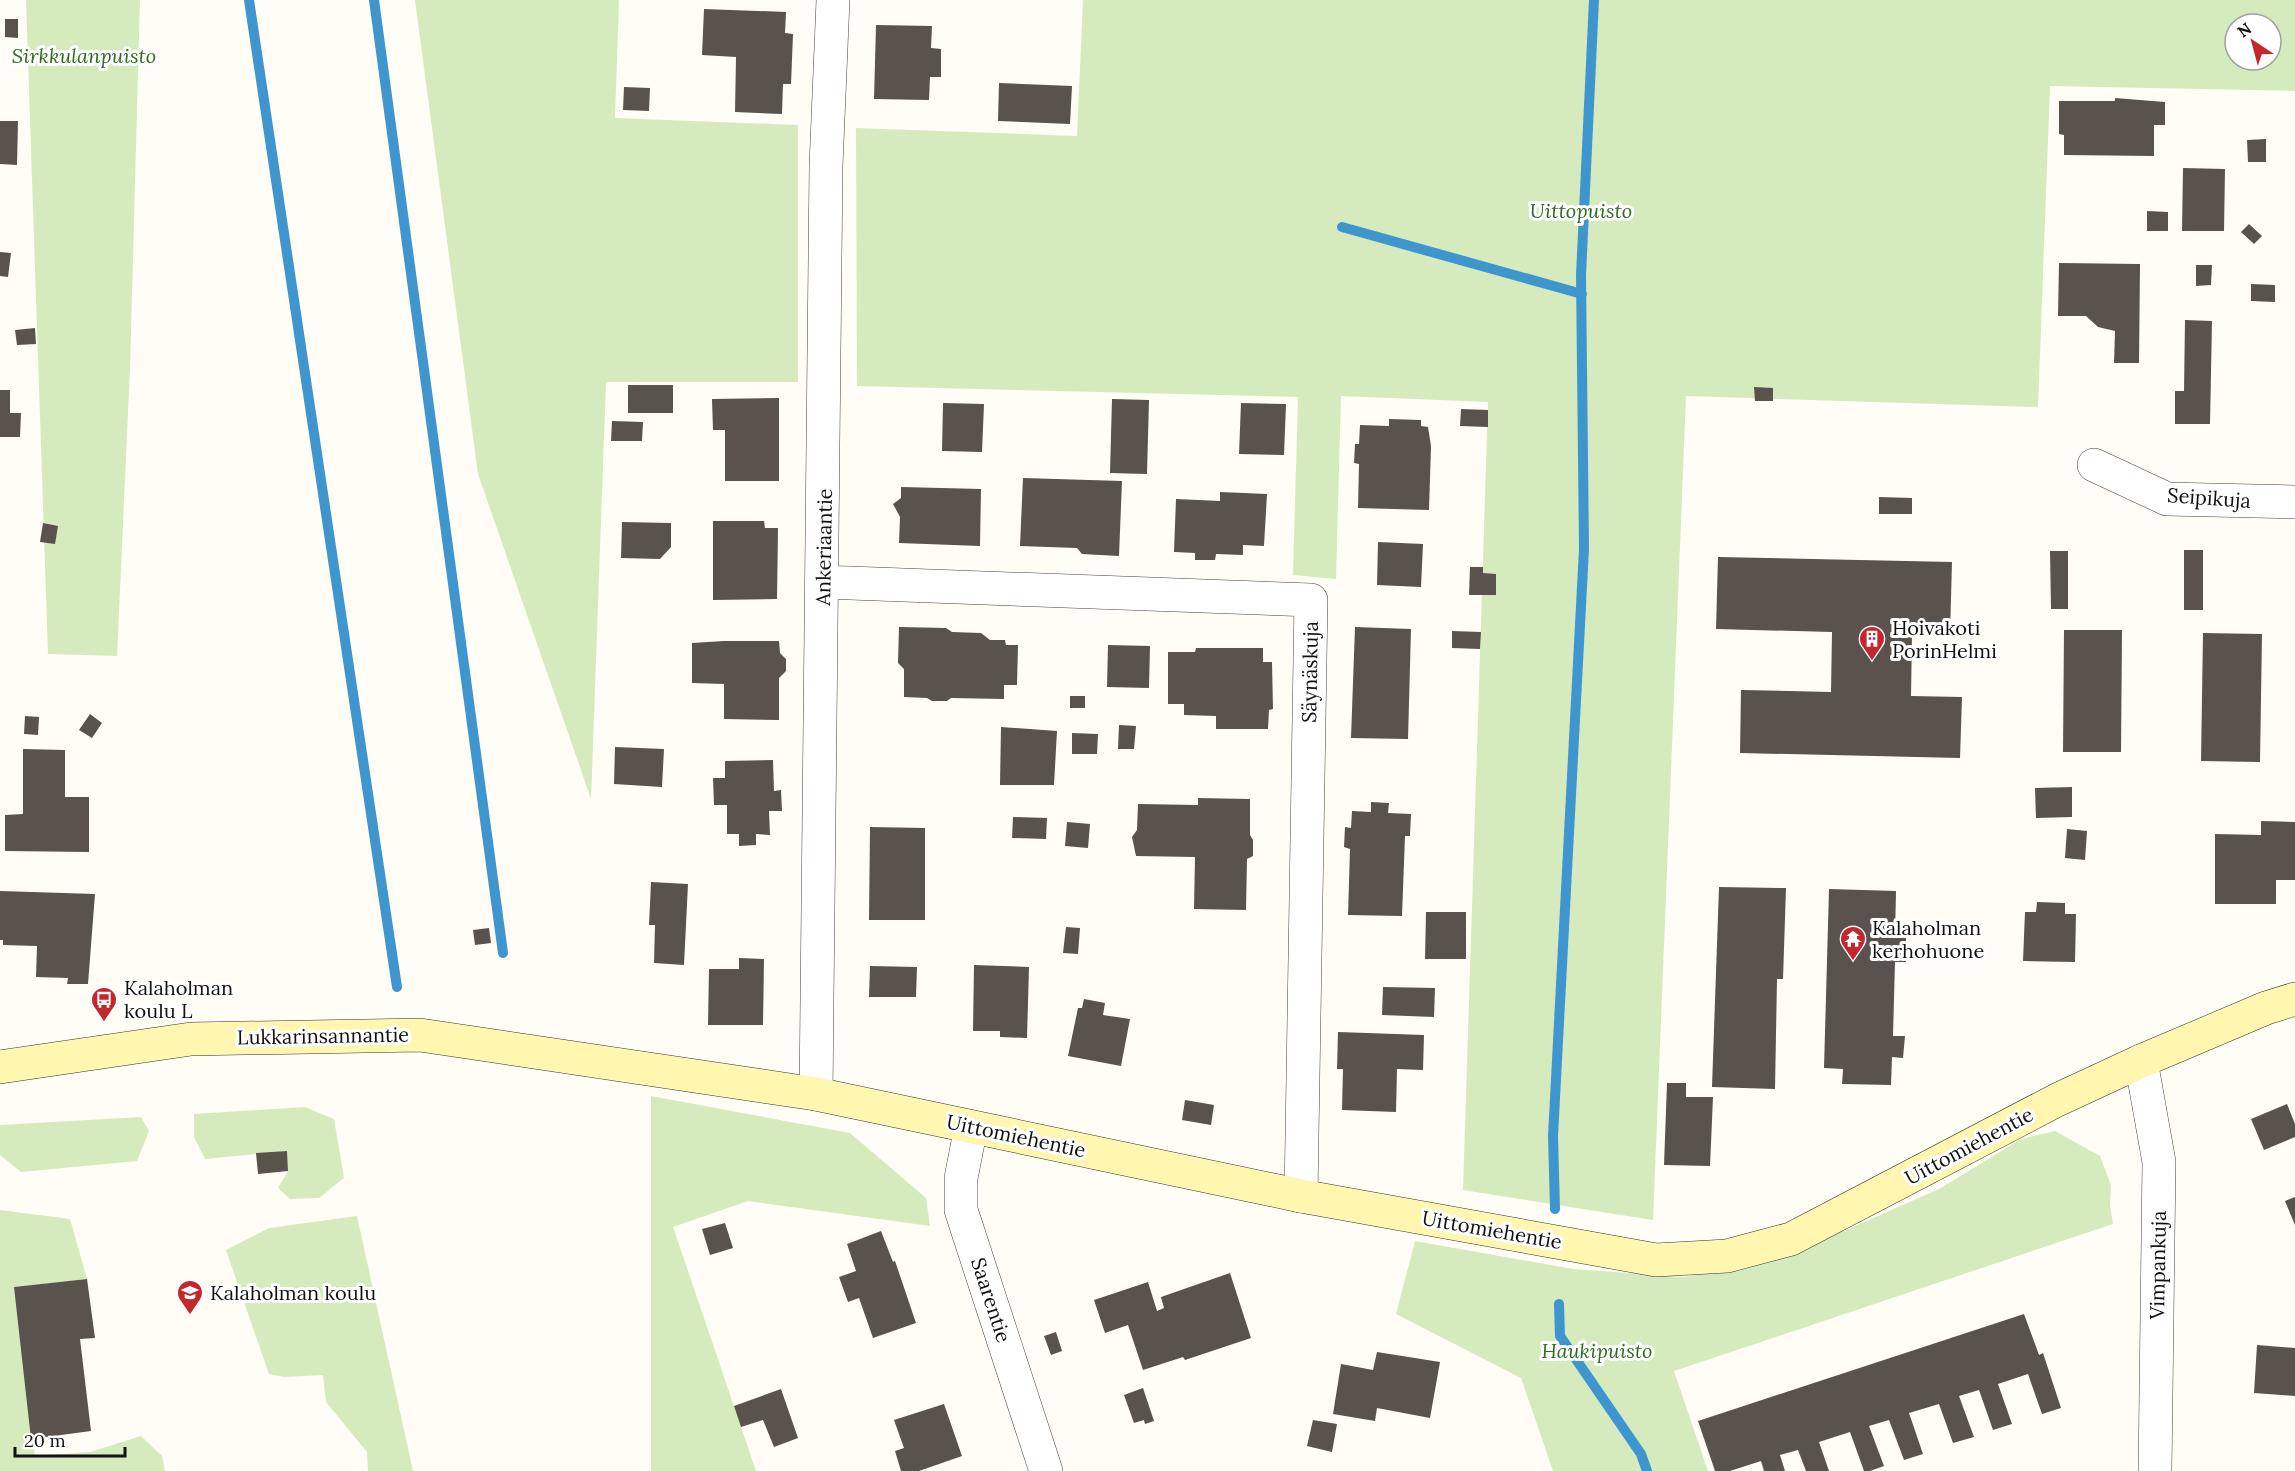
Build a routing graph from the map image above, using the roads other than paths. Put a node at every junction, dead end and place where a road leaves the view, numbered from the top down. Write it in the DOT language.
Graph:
graph roads {
  1 [pos="833,0"];
  2 [pos="2094,465"];
  3 [pos="2295,502"];
  4 [pos="824,582"];
  5 [pos="2295,999"];
  6 [pos="2141,1060"];
  7 [pos="646,1066"];
  8 [pos="0,1068"];
  9 [pos="816,1094"];
  10 [pos="971,1127"];
  11 [pos="1301,1196"];
  12 [pos="1046,1471"];
  13 [pos="2155,1471"];
  1 -- 4 [label="street, Ankeriaantie"];
  2 -- 3 [label="street, Seipikuja"];
  4 -- 9 [label="street, Ankeriaantie"];
  4 -- 11 [label="street, Säynäskuja"];
  5 -- 6 [label="street, Uittomiehentie"];
  6 -- 11 [label="street, Uittomiehentie"];
  6 -- 13 [label="street, Vimpankuja"];
  7 -- 8 [label="street, Lukkarinsannantie"];
  7 -- 9 [label="street, Uittomiehentie"];
  9 -- 10 [label="street, Uittomiehentie"];
  10 -- 11 [label="street, Uittomiehentie"];
  10 -- 12 [label="street, Saarentie"];
}
